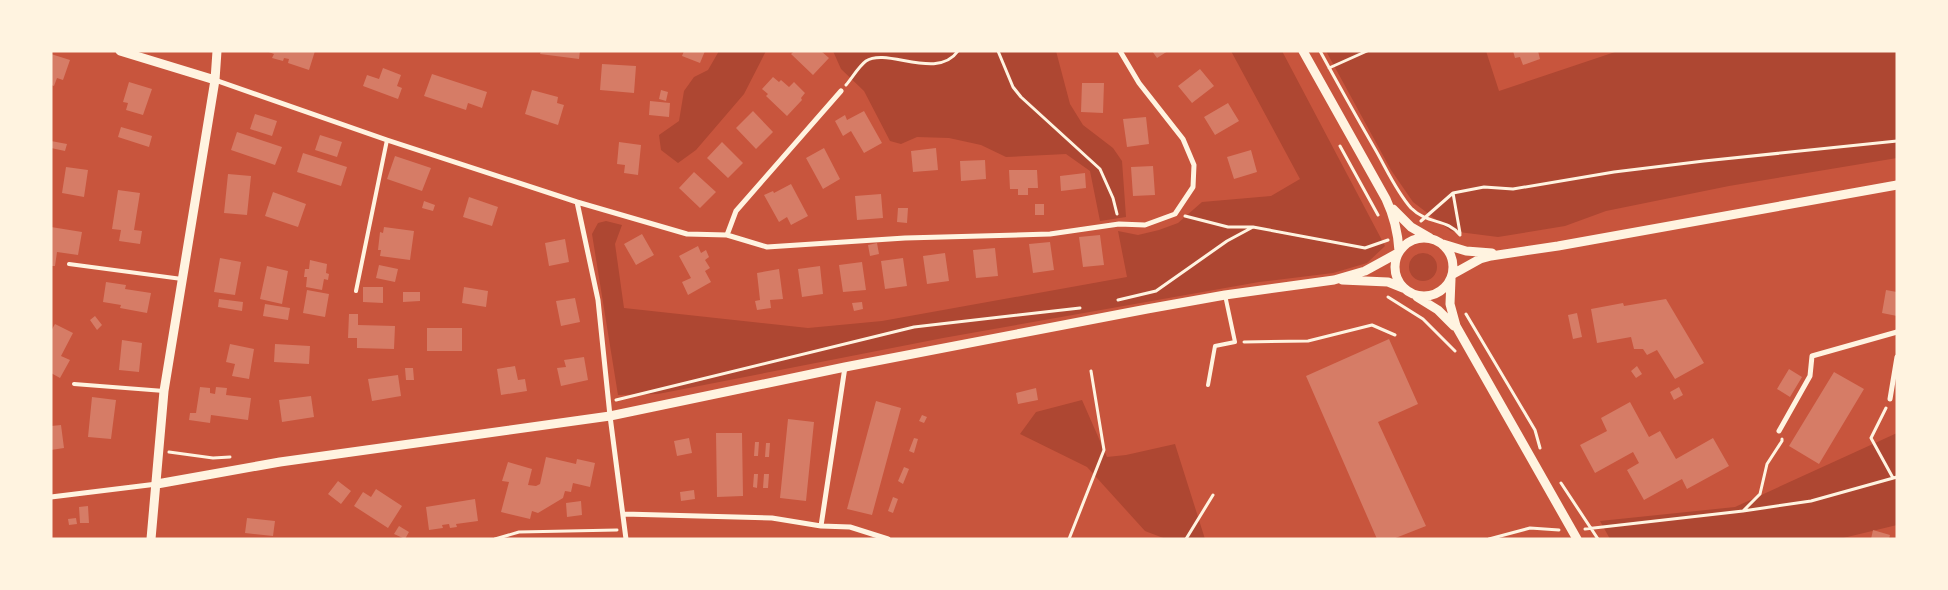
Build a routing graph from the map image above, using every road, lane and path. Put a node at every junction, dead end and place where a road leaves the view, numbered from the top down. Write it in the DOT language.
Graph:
graph roads {
  1 [pos="120,51"];
  2 [pos="217,51"];
  3 [pos="958,51"];
  4 [pos="998,51"];
  5 [pos="1120,51"];
  6 [pos="1302,51"];
  7 [pos="1320,51"];
  8 [pos="1367,51"];
  9 [pos="1329,68"];
  10 [pos="1315,74"];
  11 [pos="214,80"];
  12 [pos="841,91"];
  13 [pos="387,140"];
  14 [pos="1897,141"];
  15 [pos="1339,144"];
  16 [pos="1897,185"];
  17 [pos="1453,193"];
  18 [pos="1386,199"];
  19 [pos="577,202"];
  20 [pos="1175,214"];
  21 [pos="1424,219"];
  22 [pos="1381,220"];
  23 [pos="1119,224"];
  24 [pos="1253,227"];
  25 [pos="1386,234"];
  26 [pos="727,235"];
  27 [pos="1436,241"];
  28 [pos="1397,252"];
  29 [pos="1502,253"];
  30 [pos="69,264"];
  31 [pos="1452,276"];
  32 [pos="182,279"];
  33 [pos="1334,280"];
  34 [pos="356,291"];
  35 [pos="1407,291"];
  36 [pos="1383,294"];
  37 [pos="1225,296"];
  38 [pos="1111,302"];
  39 [pos="1084,307"];
  40 [pos="1462,307"];
  41 [pos="1424,318"];
  42 [pos="1897,332"];
  43 [pos="1395,335"];
  44 [pos="1461,336"];
  45 [pos="1236,342"];
  46 [pos="1897,357"];
  47 [pos="845,367"];
  48 [pos="1091,371"];
  49 [pos="74,384"];
  50 [pos="1208,385"];
  51 [pos="164,391"];
  52 [pos="1890,400"];
  53 [pos="610,401"];
  54 [pos="610,416"];
  55 [pos="1779,431"];
  56 [pos="1541,449"];
  57 [pos="159,451"];
  58 [pos="232,457"];
  59 [pos="1557,477"];
  60 [pos="1895,478"];
  61 [pos="157,484"];
  62 [pos="1213,495"];
  63 [pos="51,497"];
  64 [pos="1743,511"];
  65 [pos="624,514"];
  66 [pos="821,526"];
  67 [pos="1592,528"];
  68 [pos="626,530"];
  69 [pos="1575,535"];
  70 [pos="151,539"];
  71 [pos="496,539"];
  72 [pos="626,539"];
  73 [pos="888,539"];
  74 [pos="1069,539"];
  75 [pos="1186,539"];
  76 [pos="1489,539"];
  77 [pos="1598,539"];
  1 -- 11 [label="street"];
  2 -- 11 [label="street"];
  3 -- 12 [label="path"];
  4 -- 23 [label="path"];
  5 -- 20 [label="street"];
  6 -- 10 [label="street"];
  7 -- 9 [label="path"];
  8 -- 9 [label="path"];
  9 -- 10 [label="path"];
  9 -- 21 [label="path"];
  10 -- 18 [label="street"];
  11 -- 13 [label="street"];
  11 -- 32 [label="street"];
  12 -- 26 [label="street"];
  13 -- 19 [label="street"];
  13 -- 34 [label="lane"];
  14 -- 17 [label="path"];
  15 -- 22 [label="path"];
  16 -- 29 [label="street"];
  17 -- 21 [label="path"];
  17 -- 21 [label="path"];
  18 -- 27 [label="street"];
  18 -- 28 [label="street"];
  19 -- 26 [label="street"];
  19 -- 53 [label="street"];
  20 -- 23 [label="street"];
  20 -- 24 [label="path"];
  23 -- 26 [label="street"];
  24 -- 25 [label="path"];
  24 -- 38 [label="path"];
  27 -- 28 [label="street"];
  27 -- 29 [label="street"];
  27 -- 31 [label="street"];
  28 -- 33 [label="street"];
  28 -- 35 [label="street"];
  29 -- 31 [label="street"];
  30 -- 32 [label="lane"];
  31 -- 35 [label="street"];
  31 -- 44 [label="street"];
  32 -- 51 [label="street"];
  33 -- 35 [label="street"];
  33 -- 37 [label="street"];
  35 -- 44 [label="street"];
  36 -- 41 [label="path"];
  37 -- 45 [label="lane"];
  37 -- 47 [label="street"];
  39 -- 53 [label="path"];
  40 -- 56 [label="path"];
  42 -- 55 [label="street"];
  43 -- 45 [label="path"];
  44 -- 69 [label="street"];
  45 -- 50 [label="lane"];
  46 -- 52 [label="street"];
  47 -- 54 [label="street"];
  47 -- 66 [label="street"];
  48 -- 74 [label="path"];
  49 -- 51 [label="lane"];
  51 -- 57 [label="street"];
  52 -- 60 [label="path"];
  53 -- 54 [label="street"];
  54 -- 61 [label="street"];
  54 -- 65 [label="street"];
  55 -- 64 [label="path"];
  57 -- 58 [label="path"];
  57 -- 61 [label="street"];
  59 -- 67 [label="path"];
  60 -- 64 [label="path"];
  61 -- 63 [label="street"];
  61 -- 70 [label="street"];
  62 -- 75 [label="path"];
  64 -- 67 [label="path"];
  65 -- 66 [label="street"];
  65 -- 68 [label="street"];
  66 -- 73 [label="street"];
  67 -- 69 [label="path"];
  67 -- 77 [label="path"];
  68 -- 71 [label="path"];
  68 -- 72 [label="street"];
  69 -- 76 [label="path"];
}
